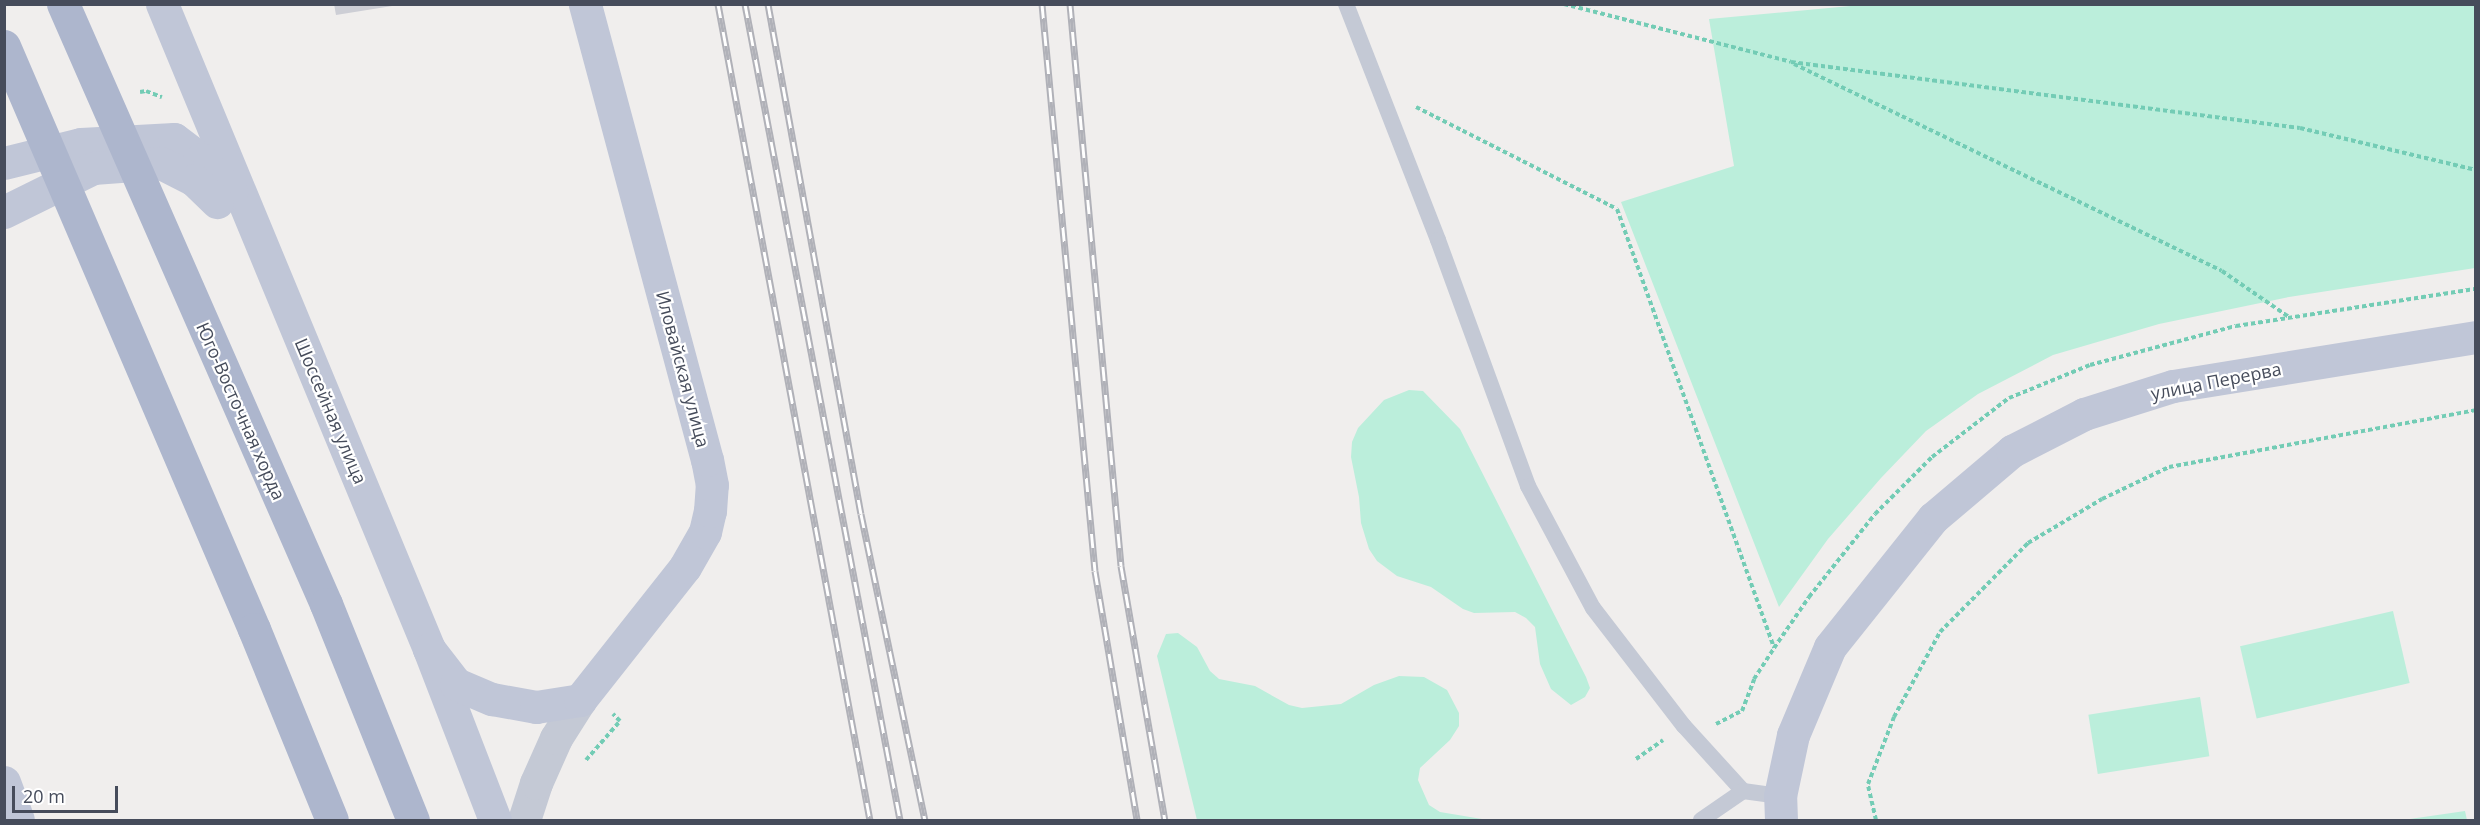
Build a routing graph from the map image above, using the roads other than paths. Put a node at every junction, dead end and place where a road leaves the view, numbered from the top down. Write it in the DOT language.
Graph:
graph roads {
  1 [pos="63,4"];
  2 [pos="162,4"];
  3 [pos="585,4"];
  4 [pos="1346,4"];
  5 [pos="4,46"];
  6 [pos="4,163"];
  7 [pos="4,212"];
  8 [pos="260,242"];
  9 [pos="2475,337"];
  10 [pos="429,649"];
  11 [pos="580,700"];
  12 [pos="4,782"];
  13 [pos="1743,791"];
  14 [pos="1781,808"];
  15 [pos="18,820"];
  16 [pos="332,820"];
  17 [pos="413,820"];
  18 [pos="495,820"];
  19 [pos="524,820"];
  20 [pos="1701,820"];
  1 -- 17 [label="main road, Юго-Восточная хорда"];
  2 -- 8 [label="main road, Шоссейная улица"];
  3 -- 11 [label="main road, Иловайская улица"];
  4 -- 13 [label="lane"];
  5 -- 16 [label="main road"];
  6 -- 8 [label="main road"];
  7 -- 8 [label="main road"];
  8 -- 10 [label="main road, Шоссейная улица"];
  9 -- 14 [label="main road, улица Перерва"];
  10 -- 11 [label="main road"];
  10 -- 18 [label="main road, Шоссейная улица"];
  11 -- 19 [label="street, Иловайская улица"];
  12 -- 15 [label="main road"];
  13 -- 14 [label="lane"];
  13 -- 20 [label="lane"];
}
